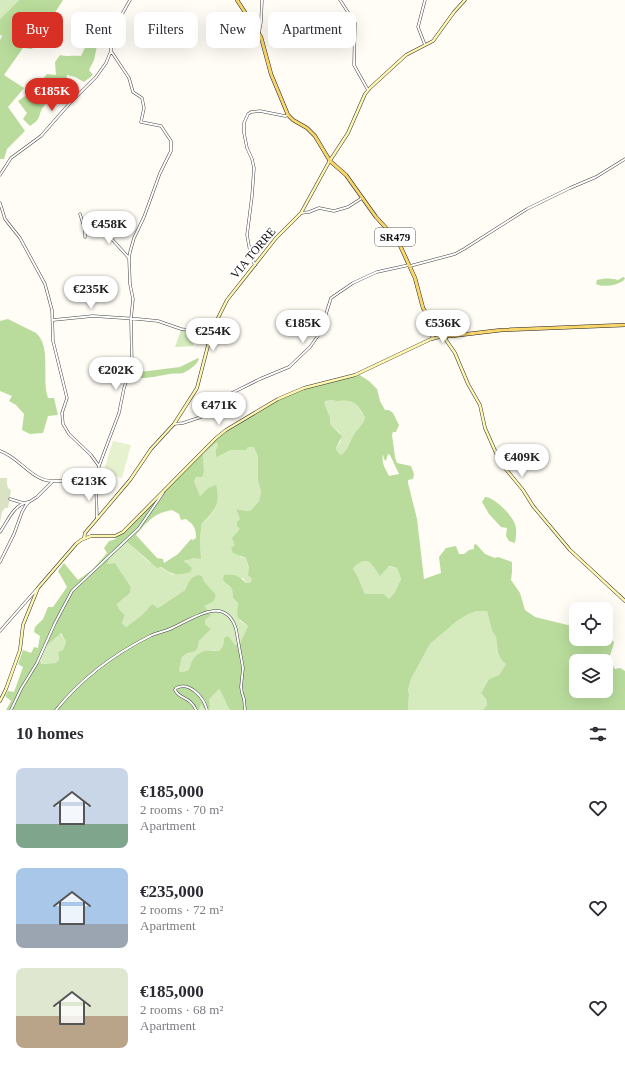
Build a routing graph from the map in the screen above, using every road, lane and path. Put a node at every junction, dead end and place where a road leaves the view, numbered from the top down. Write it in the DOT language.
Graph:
graph roads {
  1 [pos="130,0"];
  2 [pos="238,0"];
  3 [pos="262,0"];
  4 [pos="340,0"];
  5 [pos="425,0"];
  6 [pos="465,0"];
  7 [pos="246,12"];
  8 [pos="260,28"];
  9 [pos="260,35"];
  10 [pos="425,45"];
  11 [pos="111,51"];
  12 [pos="368,90"];
  13 [pos="288,115"];
  14 [pos="625,159"];
  15 [pos="330,161"];
  16 [pos="0,175"];
  17 [pos="362,198"];
  18 [pos="0,203"];
  19 [pos="301,213"];
  20 [pos="80,214"];
  21 [pos="85,230"];
  22 [pos="85,237"];
  23 [pos="129,258"];
  24 [pos="255,265"];
  25 [pos="410,265"];
  26 [pos="131,319"];
  27 [pos="53,320"];
  28 [pos="625,325"];
  29 [pos="437,327"];
  30 [pos="212,330"];
  31 [pos="446,335"];
  32 [pos="431,339"];
  33 [pos="174,424"];
  34 [pos="0,451"];
  35 [pos="99,466"];
  36 [pos="53,481"];
  37 [pos="96,484"];
  38 [pos="163,491"];
  39 [pos="10,499"];
  40 [pos="29,502"];
  41 [pos="23,503"];
  42 [pos="96,519"];
  43 [pos="0,532"];
  44 [pos="84,538"];
  45 [pos="0,562"];
  46 [pos="38,588"];
  47 [pos="625,602"];
  48 [pos="0,631"];
  49 [pos="0,701"];
  50 [pos="11,710"];
  51 [pos="56,710"];
  52 [pos="196,710"];
  53 [pos="207,710"];
  54 [pos="245,710"];
  1 -- 11 [label="street"];
  2 -- 7 [label="main road"];
  3 -- 8 [label="street"];
  4 -- 12 [label="street"];
  5 -- 10 [label="street"];
  6 -- 10 [label="main road, VIA TORRE"];
  9 -- 13 [label="main road"];
  10 -- 12 [label="main road, VIA TORRE"];
  11 -- 16 [label="street"];
  11 -- 23 [label="street"];
  12 -- 15 [label="main road, VIA TORRE"];
  13 -- 15 [label="main road, SR479"];
  13 -- 24 [label="street"];
  14 -- 25 [label="street"];
  15 -- 17 [label="main road, SR479"];
  15 -- 19 [label="main road, VIA TORRE"];
  17 -- 19 [label="street"];
  17 -- 25 [label="main road, SR479"];
  18 -- 27 [label="street"];
  19 -- 24 [label="main road, VIA TORRE"];
  20 -- 21 [label="street"];
  21 -- 22 [label="street"];
  21 -- 23 [label="street"];
  23 -- 26 [label="street"];
  24 -- 30 [label="main road, VIA TORRE"];
  25 -- 29 [label="main road, SR479"];
  25 -- 33 [label="street"];
  26 -- 27 [label="street"];
  26 -- 30 [label="street"];
  26 -- 35 [label="street"];
  27 -- 35 [label="street"];
  28 -- 31 [label="main road"];
  29 -- 31 [label="main road, SR479"];
  29 -- 32 [label="main road"];
  30 -- 33 [label="main road, VIA TORRE"];
  31 -- 32 [label="main road"];
  31 -- 47 [label="main road"];
  32 -- 38 [label="main road"];
  33 -- 42 [label="main road, VIA TORRE"];
  34 -- 36 [label="street"];
  35 -- 37 [label="street"];
  36 -- 37 [label="street"];
  36 -- 40 [label="street"];
  37 -- 42 [label="street"];
  38 -- 44 [label="main road"];
  38 -- 50 [label="street"];
  39 -- 41 [label="street"];
  40 -- 41 [label="street"];
  40 -- 45 [label="street"];
  41 -- 43 [label="street"];
  42 -- 44 [label="main road, VIA TORRE"];
  44 -- 46 [label="main road, VIA TORRE"];
  46 -- 48 [label="street"];
  46 -- 49 [label="main road, VIA TORRE"];
  51 -- 54 [label="street"];
  52 -- 53 [label="street"];
}
